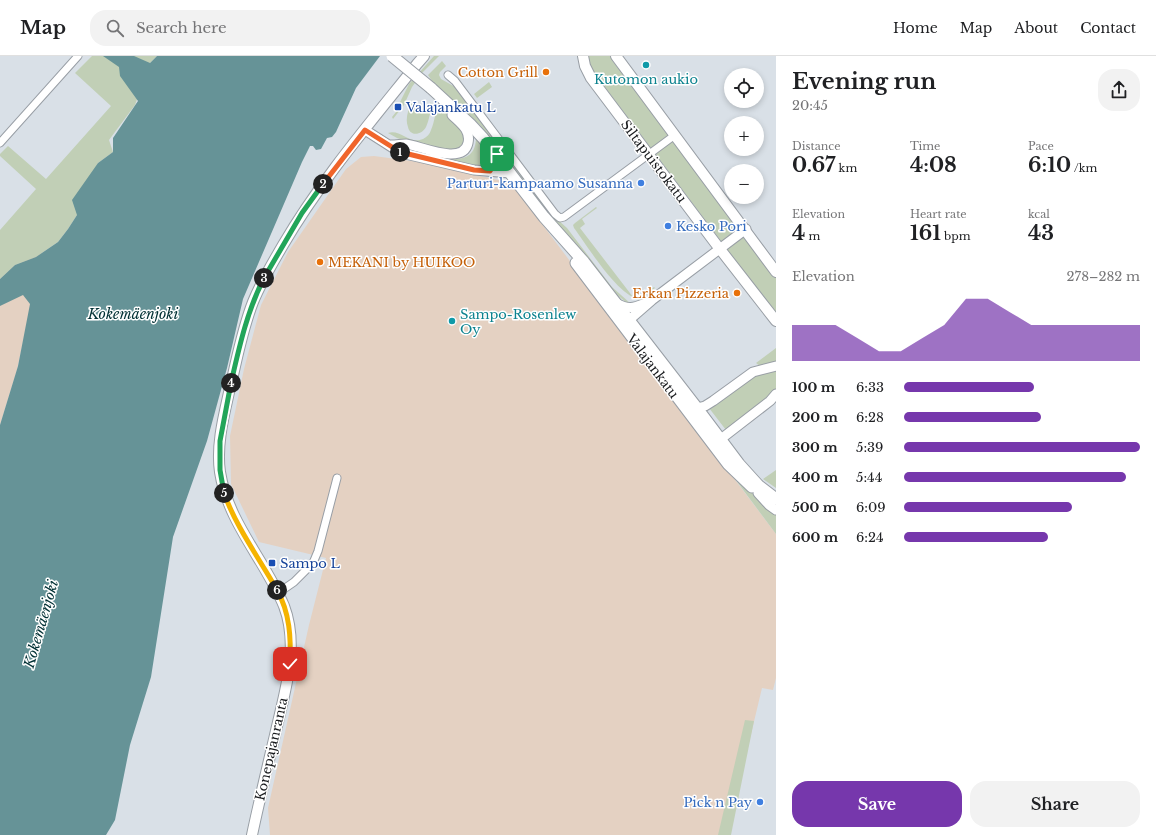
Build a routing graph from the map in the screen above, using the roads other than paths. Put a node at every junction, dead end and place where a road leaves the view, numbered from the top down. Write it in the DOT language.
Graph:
graph roads {
  1 [pos="78,56"];
  2 [pos="392,56"];
  3 [pos="424,56"];
  4 [pos="583,56"];
  5 [pos="616,56"];
  6 [pos="448,75"];
  7 [pos="433,89"];
  8 [pos="365,130"];
  9 [pos="675,135"];
  10 [pos="0,143"];
  11 [pos="391,145"];
  12 [pos="497,154"];
  13 [pos="648,154"];
  14 [pos="490,171"];
  15 [pos="511,173"];
  16 [pos="746,230"];
  17 [pos="720,249"];
  18 [pos="776,272"];
  19 [pos="652,300"];
  20 [pos="615,308"];
  21 [pos="629,320"];
  22 [pos="776,321"];
  23 [pos="776,366"];
  24 [pos="776,394"];
  25 [pos="697,408"];
  26 [pos="703,432"];
  27 [pos="721,439"];
  28 [pos="337,478"];
  29 [pos="758,493"];
  30 [pos="776,500"];
  31 [pos="776,510"];
  32 [pos="278,593"];
  33 [pos="252,835"];
  1 -- 10 [label="street"];
  2 -- 7 [label="main road, Valajankatu, bridge"];
  3 -- 8 [label="main road, Konepajanranta"];
  4 -- 13 [label="main road, Siltapuistokatu"];
  5 -- 9 [label="main road"];
  6 -- 13 [label="street"];
  7 -- 11 [label="street"];
  7 -- 12 [label="main road, Valajankatu"];
  8 -- 11 [label="street"];
  8 -- 32 [label="main road, Konepajanranta"];
  9 -- 13 [label="street"];
  9 -- 16 [label="main road"];
  11 -- 14 [label="street"];
  12 -- 14 [label="street"];
  12 -- 15 [label="main road, Valajankatu"];
  13 -- 17 [label="main road, Siltapuistokatu"];
  14 -- 15 [label="street"];
  15 -- 20 [label="main road, Valajankatu"];
  16 -- 17 [label="street"];
  16 -- 18 [label="main road"];
  17 -- 19 [label="street"];
  17 -- 22 [label="main road, Siltapuistokatu"];
  19 -- 20 [label="street"];
  19 -- 21 [label="street"];
  20 -- 21 [label="main road, Valajankatu"];
  20 -- 26 [label="main road, Valajankatu"];
  21 -- 25 [label="main road, Valajankatu"];
  23 -- 25 [label="street"];
  24 -- 27 [label="street"];
  25 -- 27 [label="main road, Valajankatu"];
  26 -- 27 [label="street"];
  26 -- 29 [label="main road, Valajankatu"];
  27 -- 30 [label="main road, Valajankatu"];
  28 -- 32 [label="street"];
  29 -- 30 [label="main road, Valajankatu"];
  29 -- 31 [label="street"];
  32 -- 33 [label="main road, Konepajanranta"];
}
